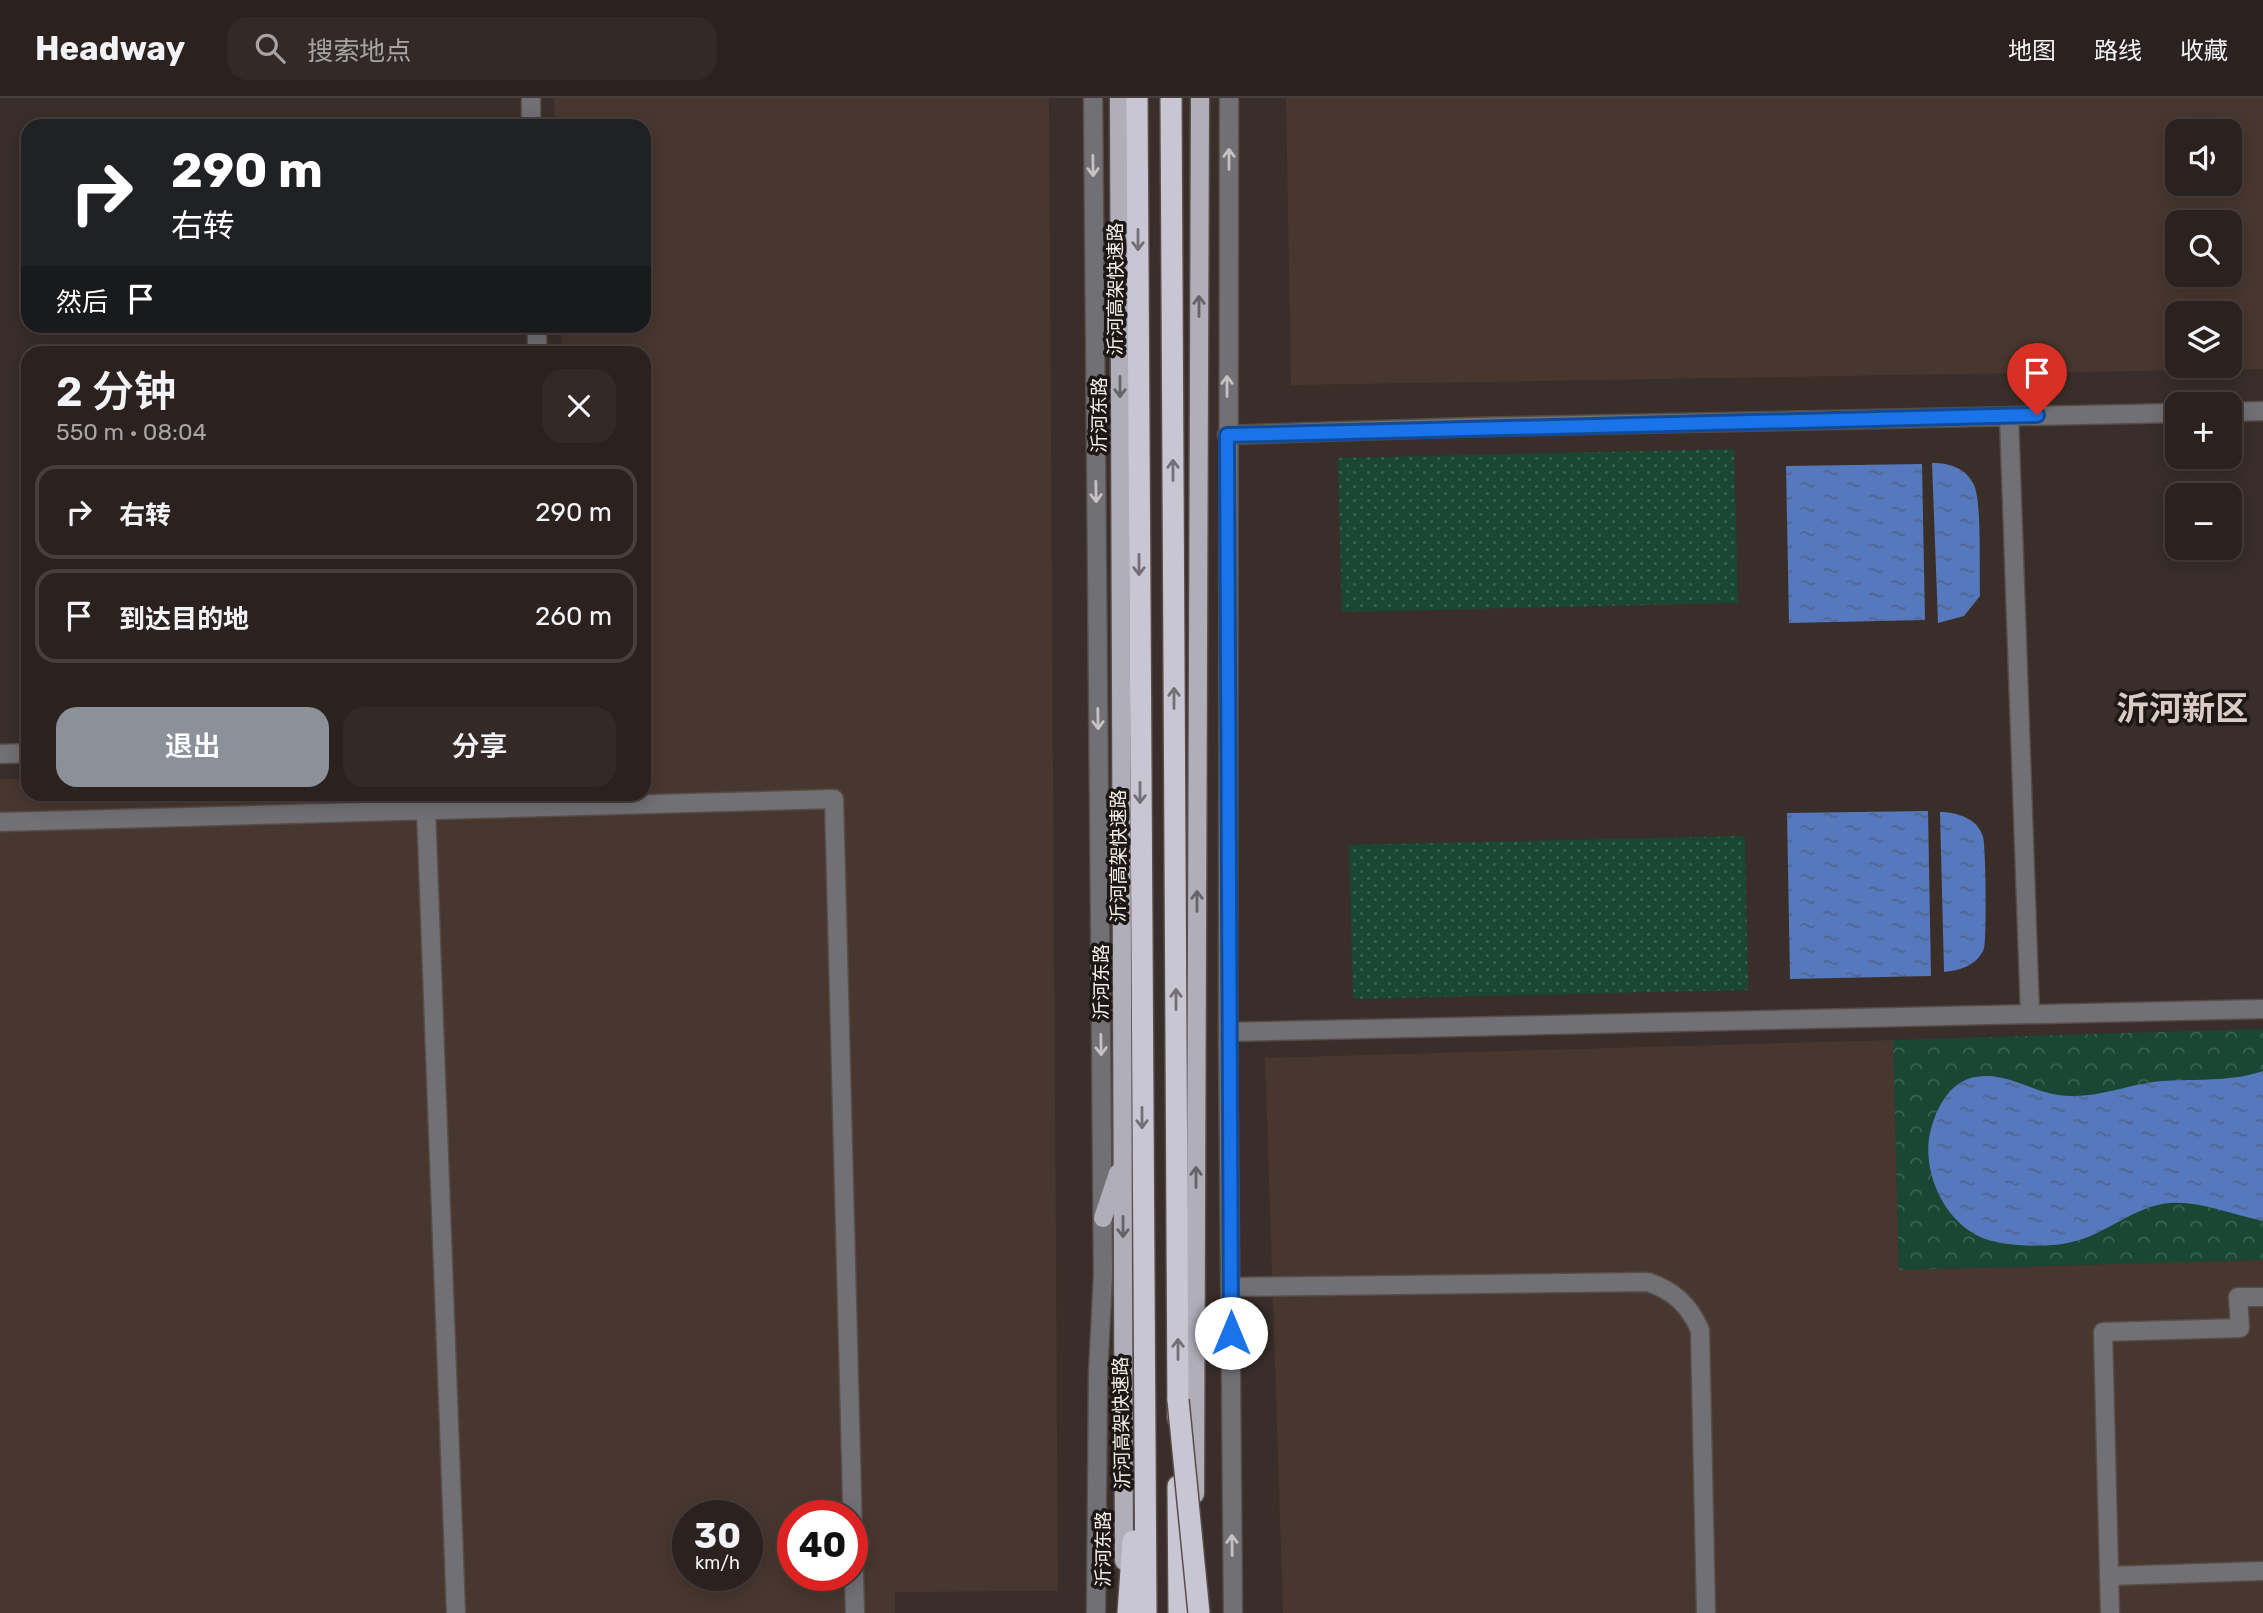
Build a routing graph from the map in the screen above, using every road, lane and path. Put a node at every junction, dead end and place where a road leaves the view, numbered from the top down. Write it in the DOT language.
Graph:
graph roads {
  1 [pos="531,98"];
  2 [pos="1093,98"];
  3 [pos="1119,98"];
  4 [pos="1137,98"];
  5 [pos="1171,98"];
  6 [pos="1200,98"];
  7 [pos="1229,98"];
  8 [pos="531,119"];
  9 [pos="2263,411"];
  10 [pos="2242,412"];
  11 [pos="2165,413"];
  12 [pos="2009,416"];
  13 [pos="1227,435"];
  14 [pos="21,753"];
  15 [pos="0,754"];
  16 [pos="426,810"];
  17 [pos="0,822"];
  18 [pos="2263,1009"];
  19 [pos="2030,1014"];
  20 [pos="1228,1031"];
  21 [pos="1122,1160"];
  22 [pos="1103,1218"];
  23 [pos="1231,1287"];
  24 [pos="2263,1297"];
  25 [pos="1143,1396"];
  26 [pos="1178,1400"];
  27 [pos="2263,1571"];
  28 [pos="2109,1576"];
  29 [pos="456,1613"];
  30 [pos="855,1613"];
  31 [pos="1096,1613"];
  32 [pos="1126,1613"];
  33 [pos="1146,1613"];
  34 [pos="1179,1613"];
  35 [pos="1197,1613"];
  36 [pos="1233,1613"];
  37 [pos="1706,1613"];
  38 [pos="2110,1613"];
  1 -- 8 [label="street"];
  2 -- 22 [label="street, one-way"];
  3 -- 21 [label="main road, 沂河东路, one-way"];
  4 -- 25 [label="highway, 沂河高架快速路, one-way"];
  26 -- 5 [label="highway, one-way"];
  35 -- 6 [label="main road, one-way"];
  13 -- 7 [label="street, one-way"];
  9 -- 10 [label="street"];
  11 -- 12 [label="street"];
  12 -- 13 [label="street"];
  12 -- 19 [label="street"];
  13 -- 20 [label="street"];
  14 -- 15 [label="street"];
  16 -- 17 [label="street"];
  16 -- 29 [label="street"];
  16 -- 30 [label="street"];
  18 -- 19 [label="street"];
  19 -- 20 [label="street"];
  20 -- 23 [label="street"];
  21 -- 22 [label="main road"];
  21 -- 32 [label="main road, 沂河东路, one-way"];
  22 -- 31 [label="street"];
  36 -- 23 [label="street, one-way"];
  23 -- 37 [label="street"];
  24 -- 28 [label="street"];
  25 -- 32 [label="highway"];
  25 -- 33 [label="highway, 沂河高架快速路"];
  26 -- 34 [label="highway, bridge"];
  26 -- 35 [label="highway, bridge"];
  27 -- 28 [label="street"];
  28 -- 38 [label="street"];
}
